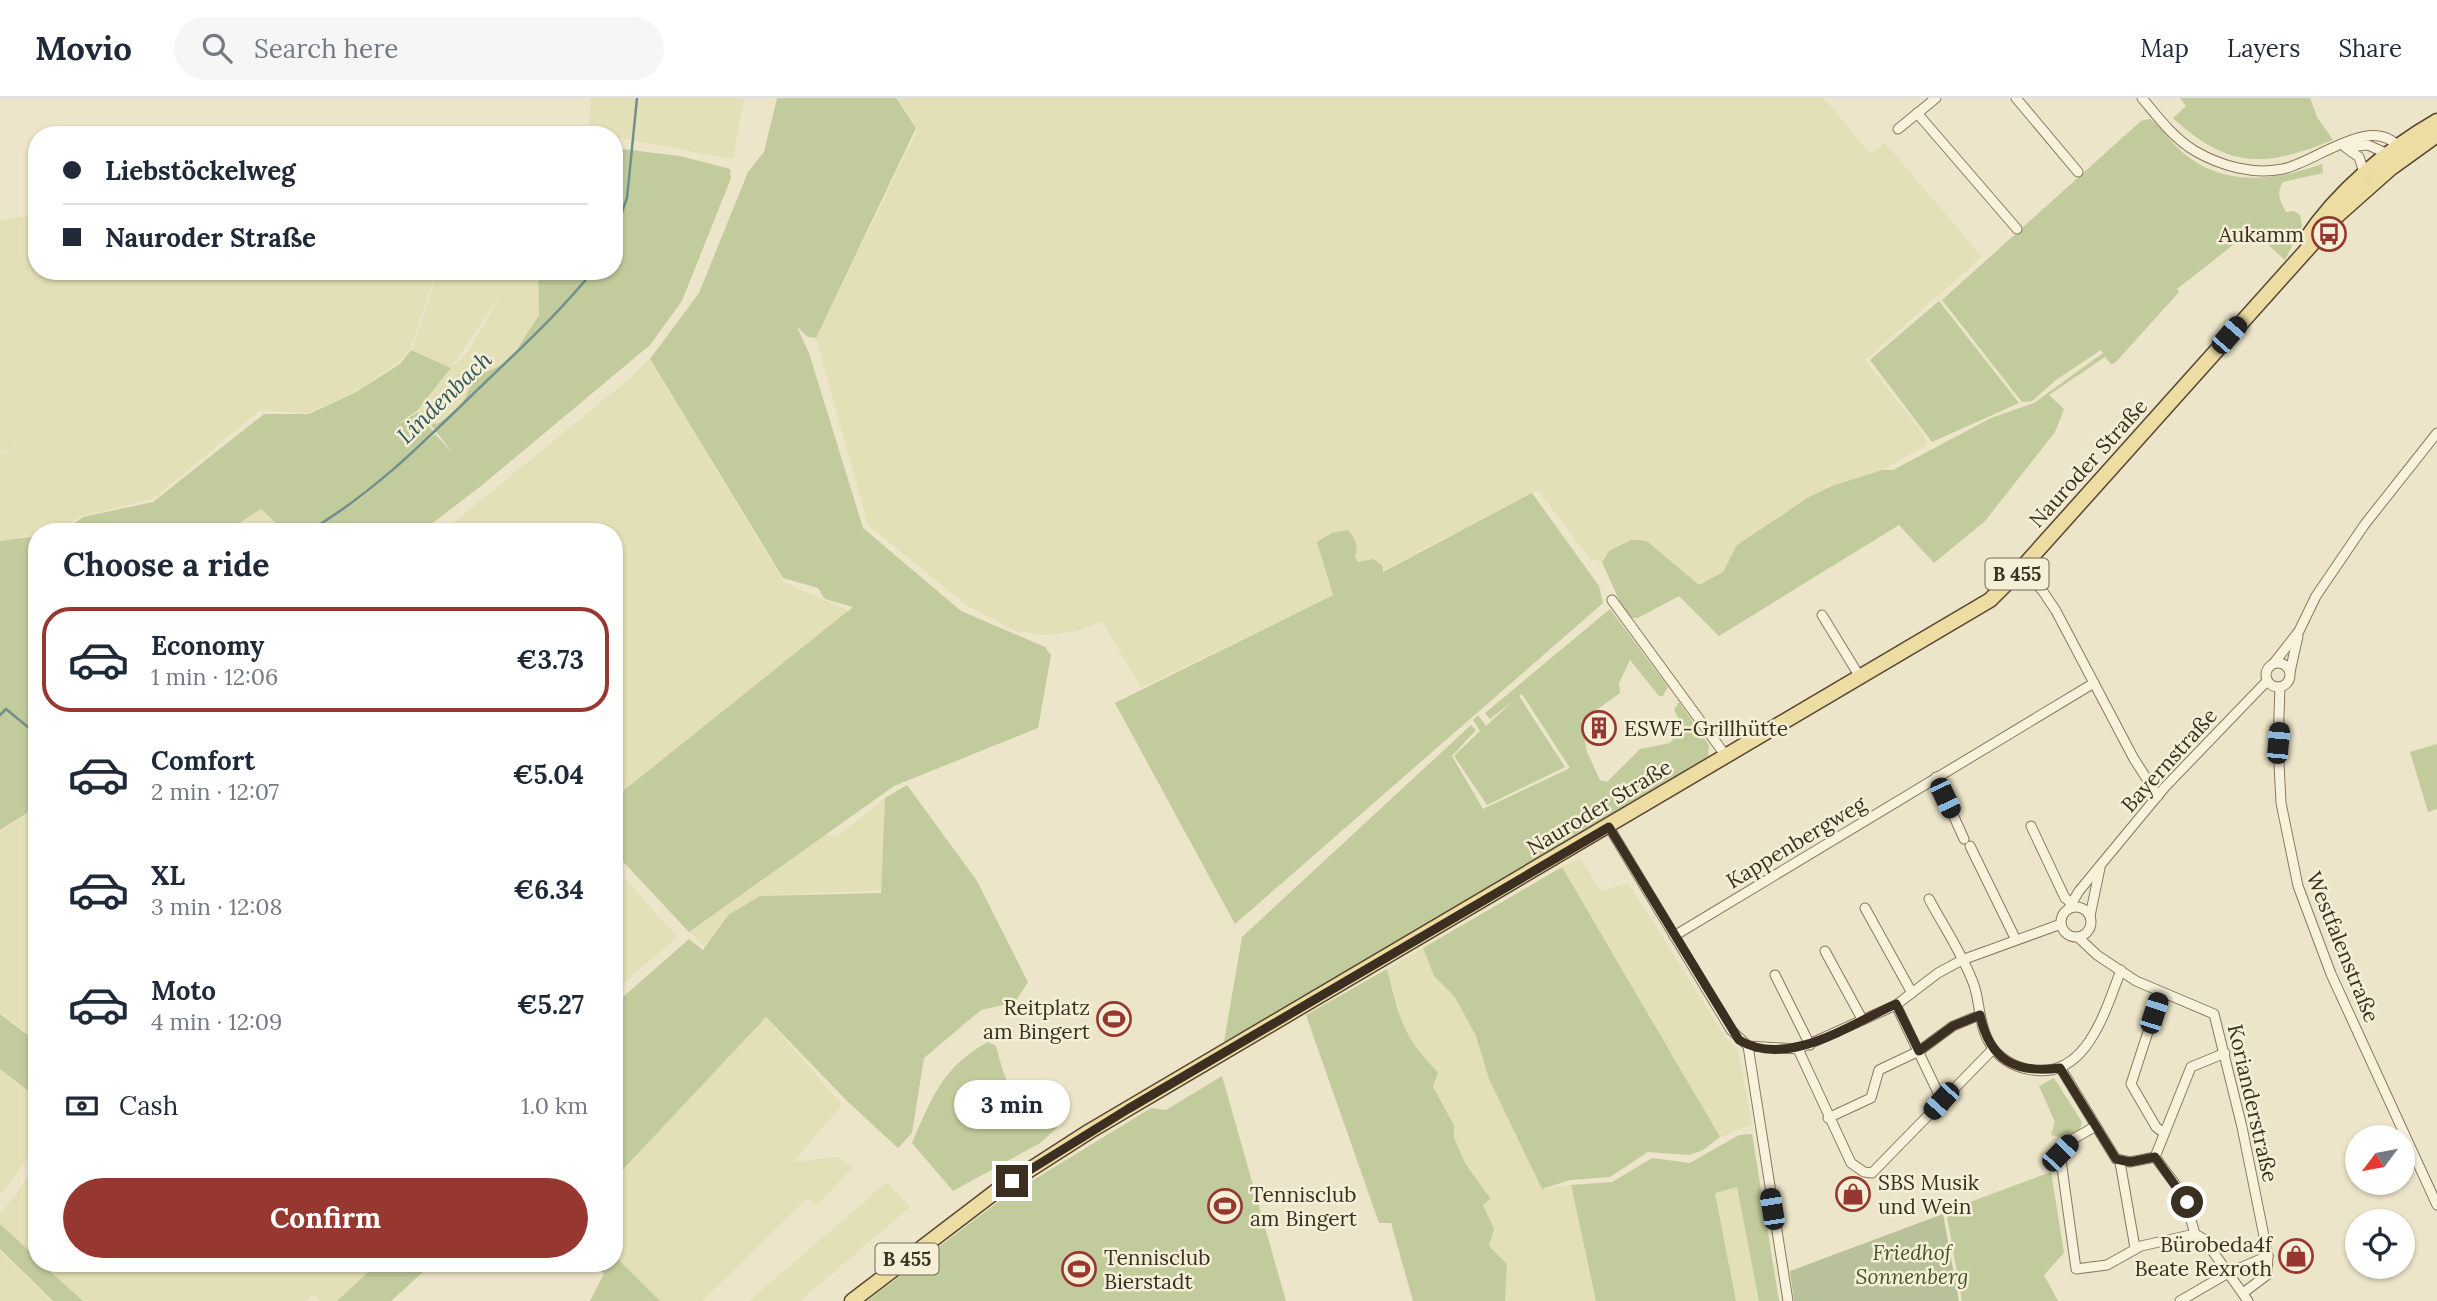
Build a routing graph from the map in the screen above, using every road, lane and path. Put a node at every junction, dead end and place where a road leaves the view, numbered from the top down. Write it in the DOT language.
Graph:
graph roads {
  1 [pos="1936,98"];
  2 [pos="2016,98"];
  3 [pos="2142,98"];
  4 [pos="1917,113"];
  5 [pos="2437,121"];
  6 [pos="1898,128"];
  7 [pos="2437,135"];
  8 [pos="2345,147"];
  9 [pos="2329,152"];
  10 [pos="2396,155"];
  11 [pos="2078,172"];
  12 [pos="2365,176"];
  13 [pos="2017,229"];
  14 [pos="2294,262"];
  15 [pos="2437,433"];
  16 [pos="2020,570"];
  17 [pos="1612,600"];
  18 [pos="1822,615"];
  19 [pos="2299,631"];
  20 [pos="2274,663"];
  21 [pos="2290,671"];
  22 [pos="1860,677"];
  23 [pos="2267,681"];
  24 [pos="2094,683"];
  25 [pos="2280,687"];
  26 [pos="1726,756"];
  27 [pos="1936,777"];
  28 [pos="2158,796"];
  29 [pos="2031,826"];
  30 [pos="1609,827"];
  31 [pos="2100,867"];
  32 [pos="1929,899"];
  33 [pos="2071,905"];
  34 [pos="1865,908"];
  35 [pos="2090,916"];
  36 [pos="2061,924"];
  37 [pos="1674,936"];
  38 [pos="2078,937"];
  39 [pos="2016,940"];
  40 [pos="1825,951"];
  41 [pos="1962,960"];
  42 [pos="2121,971"];
  43 [pos="1774,975"];
  44 [pos="2161,992"];
  45 [pos="1912,993"];
  46 [pos="1896,1004"];
  47 [pos="1980,1015"];
  48 [pos="1862,1019"];
  49 [pos="1810,1045"];
  50 [pos="1748,1046"];
  51 [pos="1798,1049"];
  52 [pos="1993,1049"];
  53 [pos="1919,1051"];
  54 [pos="2225,1053"];
  55 [pos="2060,1068"];
  56 [pos="1941,1101"];
  57 [pos="1828,1118"];
  58 [pos="2096,1126"];
  59 [pos="2164,1133"];
  60 [pos="2155,1157"];
  61 [pos="2120,1161"];
  62 [pos="2437,1205"];
  63 [pos="2196,1234"];
  64 [pos="2135,1248"];
  65 [pos="2268,1256"];
  66 [pos="2228,1273"];
  67 [pos="2245,1297"];
  68 [pos="852,1301"];
  69 [pos="1788,1301"];
  70 [pos="2180,1301"];
  1 -- 4 [label="street"];
  2 -- 11 [label="street"];
  3 -- 9 [label="street"];
  4 -- 6 [label="street"];
  4 -- 13 [label="street"];
  5 -- 10 [label="main road, Nauroder Straße / B 455"];
  7 -- 10 [label="main road, Nauroder Straße / B 455"];
  8 -- 9 [label="street"];
  8 -- 10 [label="street"];
  8 -- 12 [label="street"];
  9 -- 10 [label="street"];
  10 -- 12 [label="main road, Nauroder Straße / B 455"];
  10 -- 14 [label="main road, Nauroder Straße / B 455"];
  12 -- 14 [label="main road, Nauroder Straße / B 455"];
  14 -- 16 [label="main road, Nauroder Straße / B 455"];
  15 -- 19 [label="street"];
  16 -- 22 [label="main road, Nauroder Straße / B 455"];
  16 -- 24 [label="street"];
  17 -- 26 [label="street"];
  18 -- 22 [label="street"];
  19 -- 20 [label="street"];
  19 -- 21 [label="street"];
  20 -- 21 [label="street"];
  20 -- 23 [label="street"];
  21 -- 25 [label="street"];
  22 -- 26 [label="main road, Nauroder Straße / B 455"];
  23 -- 25 [label="street"];
  23 -- 28 [label="street, Bayernstraße"];
  24 -- 27 [label="street, Kappenbergweg"];
  24 -- 28 [label="street"];
  25 -- 62 [label="street, Westfalenstraße"];
  26 -- 30 [label="main road, Nauroder Straße / B 455"];
  27 -- 37 [label="street, Kappenbergweg"];
  27 -- 39 [label="street"];
  28 -- 31 [label="street, Bayernstraße"];
  29 -- 33 [label="street"];
  30 -- 37 [label="street"];
  30 -- 68 [label="main road, Nauroder Straße / B 455"];
  31 -- 33 [label="street, Bayernstraße"];
  31 -- 35 [label="street, Bayernstraße"];
  32 -- 41 [label="street"];
  33 -- 35 [label="street"];
  33 -- 36 [label="street"];
  34 -- 45 [label="street"];
  35 -- 38 [label="street"];
  36 -- 38 [label="street"];
  36 -- 39 [label="street"];
  37 -- 50 [label="street"];
  38 -- 42 [label="street, Korianderstraße"];
  39 -- 41 [label="street"];
  40 -- 48 [label="street"];
  41 -- 45 [label="street"];
  41 -- 47 [label="street"];
  42 -- 44 [label="street, Korianderstraße"];
  42 -- 55 [label="street"];
  43 -- 49 [label="street"];
  44 -- 54 [label="street, Korianderstraße"];
  44 -- 59 [label="street"];
  45 -- 46 [label="street"];
  46 -- 48 [label="street"];
  46 -- 53 [label="street"];
  47 -- 52 [label="street"];
  47 -- 53 [label="street"];
  48 -- 49 [label="street"];
  49 -- 51 [label="street"];
  50 -- 51 [label="street"];
  50 -- 69 [label="street"];
  51 -- 57 [label="street"];
  52 -- 55 [label="street"];
  52 -- 56 [label="street"];
  53 -- 56 [label="street"];
  53 -- 57 [label="street"];
  54 -- 59 [label="street"];
  54 -- 65 [label="street, Korianderstraße"];
  55 -- 58 [label="street"];
  56 -- 57 [label="street"];
  58 -- 61 [label="street"];
  58 -- 64 [label="street"];
  59 -- 60 [label="street"];
  60 -- 61 [label="street"];
  60 -- 63 [label="street"];
  61 -- 64 [label="street"];
  63 -- 64 [label="street"];
  63 -- 66 [label="street"];
  65 -- 66 [label="street"];
  65 -- 67 [label="street"];
  66 -- 67 [label="street"];
  66 -- 70 [label="street"];
}
